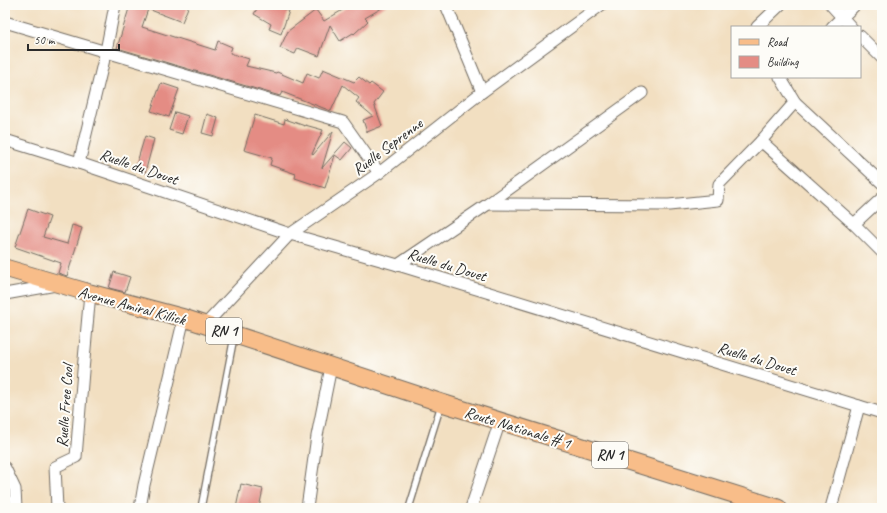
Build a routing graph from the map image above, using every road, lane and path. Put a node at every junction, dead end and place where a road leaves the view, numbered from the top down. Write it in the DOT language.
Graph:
graph roads {
  1 [pos="115,5"];
  2 [pos="446,5"];
  3 [pos="601,5"];
  4 [pos="780,5"];
  5 [pos="831,5"];
  6 [pos="855,5"];
  7 [pos="842,18"];
  8 [pos="5,22"];
  9 [pos="758,26"];
  10 [pos="833,26"];
  11 [pos="850,26"];
  12 [pos="861,37"];
  13 [pos="106,51"];
  14 [pos="882,58"];
  15 [pos="781,78"];
  16 [pos="482,92"];
  17 [pos="642,93"];
  18 [pos="795,102"];
  19 [pos="5,140"];
  20 [pos="761,141"];
  21 [pos="79,163"];
  22 [pos="379,174"];
  23 [pos="882,183"];
  24 [pos="882,198"];
  25 [pos="488,204"];
  26 [pos="854,224"];
  27 [pos="290,234"];
  28 [pos="882,252"];
  29 [pos="398,265"];
  30 [pos="5,268"];
  31 [pos="59,284"];
  32 [pos="90,293"];
  33 [pos="5,294"];
  34 [pos="184,318"];
  35 [pos="205,325"];
  36 [pos="235,335"];
  37 [pos="331,367"];
  38 [pos="442,403"];
  39 [pos="859,406"];
  40 [pos="882,413"];
  41 [pos="500,421"];
  42 [pos="5,468"];
  43 [pos="16,508"];
  44 [pos="57,508"];
  45 [pos="140,508"];
  46 [pos="201,508"];
  47 [pos="307,508"];
  48 [pos="409,508"];
  49 [pos="471,508"];
  50 [pos="778,508"];
  51 [pos="831,508"];
  1 -- 13 [label="street"];
  2 -- 16 [label="street"];
  3 -- 16 [label="street, Ruelle Seprenne"];
  4 -- 9 [label="street"];
  5 -- 7 [label="street"];
  6 -- 7 [label="street"];
  7 -- 10 [label="street"];
  7 -- 11 [label="street"];
  8 -- 13 [label="street"];
  12 -- 14 [label="street"];
  13 -- 21 [label="street"];
  13 -- 22 [label="street"];
  15 -- 18 [label="street"];
  16 -- 22 [label="street, Ruelle Seprenne"];
  17 -- 25 [label="street"];
  18 -- 20 [label="street"];
  18 -- 23 [label="street"];
  19 -- 21 [label="street, Ruelle du Douet"];
  20 -- 25 [label="street"];
  20 -- 26 [label="street"];
  21 -- 27 [label="street, Ruelle du Douet"];
  22 -- 27 [label="street, Ruelle Seprenne"];
  24 -- 26 [label="street"];
  25 -- 29 [label="street"];
  26 -- 28 [label="street"];
  27 -- 29 [label="street, Ruelle du Douet"];
  27 -- 35 [label="street, Ruelle Seprenne"];
  29 -- 39 [label="street, Ruelle du Douet"];
  30 -- 31 [label="main road, Avenue Amiral Killick / RN 1"];
  31 -- 32 [label="main road, Avenue Amiral Killick / RN 1"];
  31 -- 33 [label="street"];
  32 -- 34 [label="main road, Avenue Amiral Killick / RN 1"];
  32 -- 44 [label="street, Ruelle Free Cool"];
  34 -- 35 [label="main road, Avenue Amiral Killick / RN 1"];
  34 -- 45 [label="street"];
  35 -- 36 [label="main road, Avenue Amiral Killick / RN 1"];
  36 -- 37 [label="main road, Avenue Amiral Killick / RN 1"];
  36 -- 46 [label="lane"];
  37 -- 38 [label="main road, Avenue Amiral Killick / RN 1"];
  37 -- 47 [label="street"];
  38 -- 41 [label="main road, Route Nationale # 1 / RN 1"];
  38 -- 48 [label="lane"];
  39 -- 40 [label="street, Ruelle du Douet"];
  39 -- 51 [label="street"];
  41 -- 49 [label="street"];
  41 -- 50 [label="main road, Route Nationale # 1 / RN 1"];
  42 -- 43 [label="street"];
}
